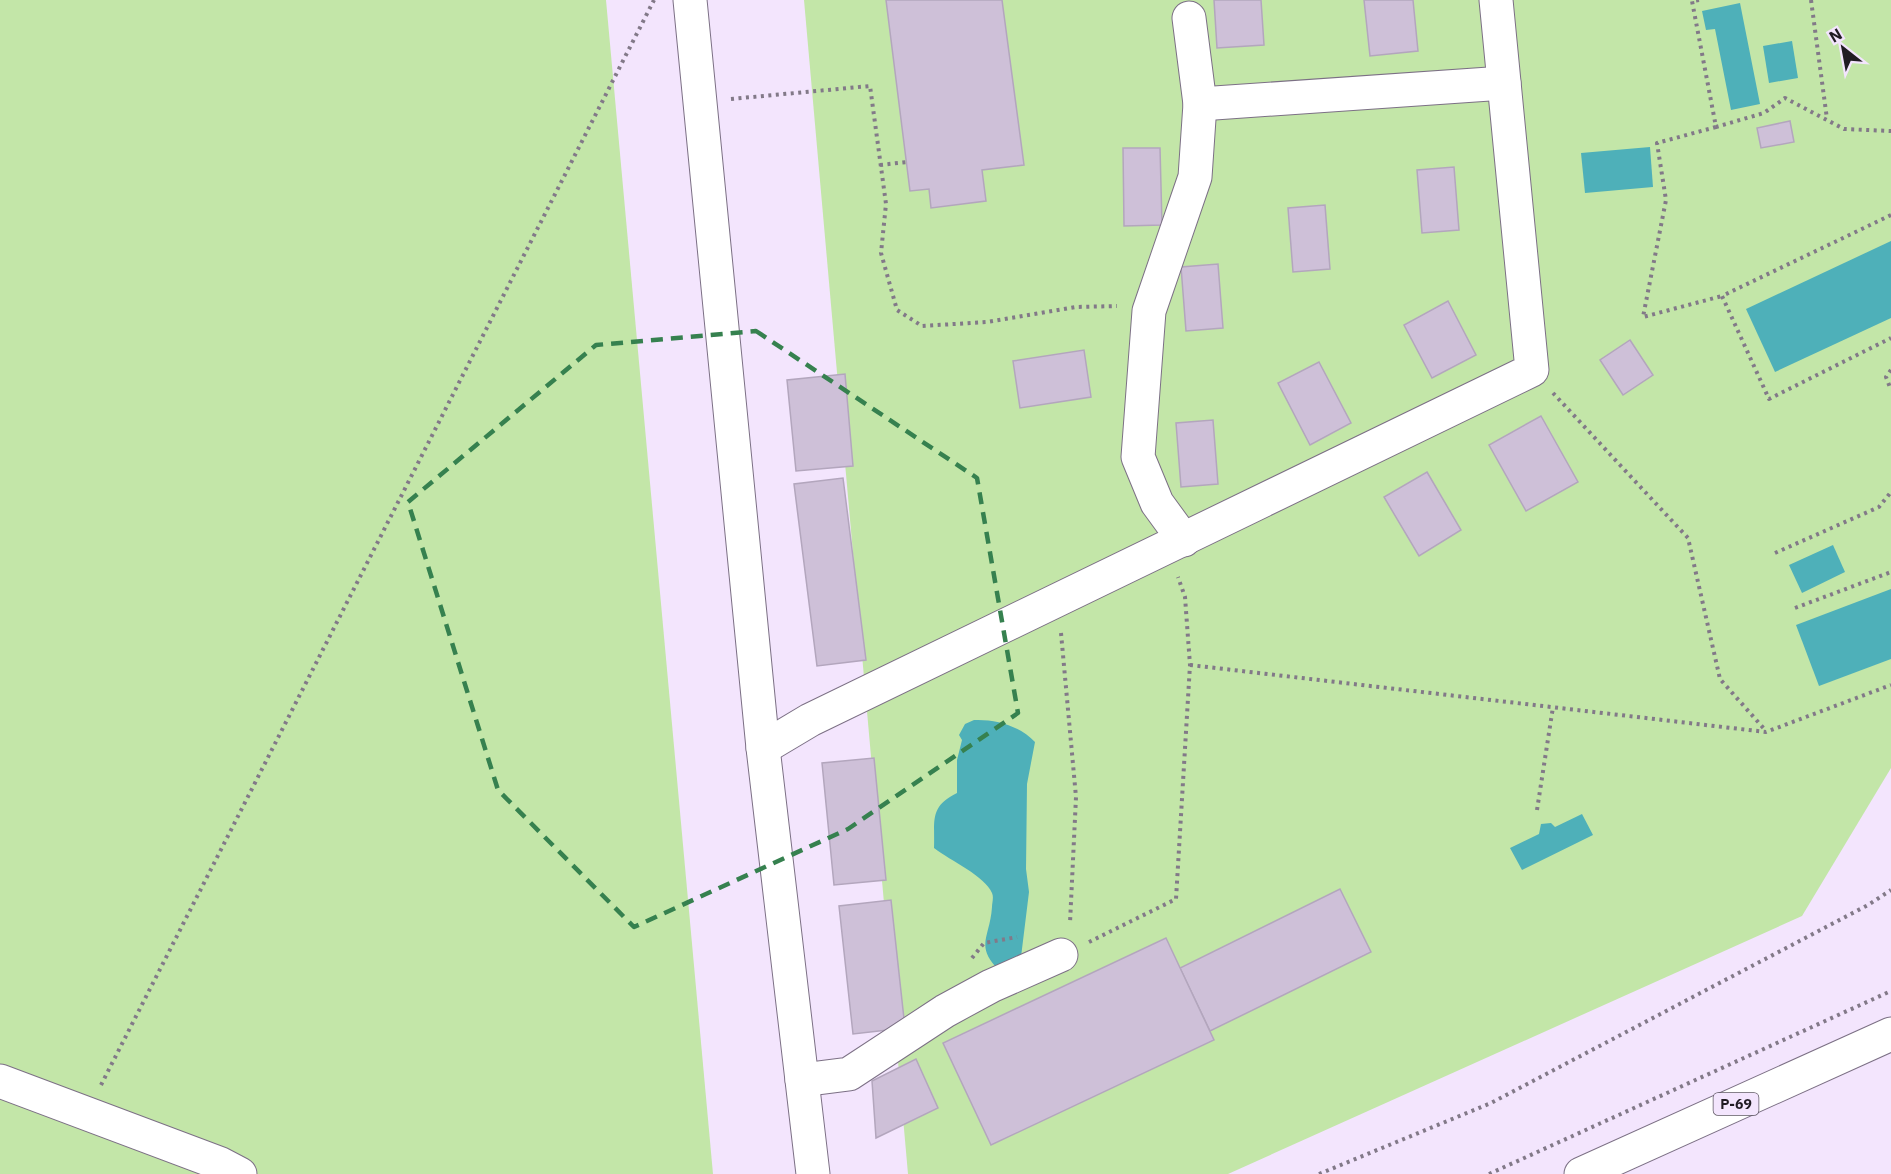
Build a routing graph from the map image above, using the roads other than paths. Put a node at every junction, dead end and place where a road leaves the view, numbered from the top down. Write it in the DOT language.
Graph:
graph roads {
  1 [pos="690,0"];
  2 [pos="1496,0"];
  3 [pos="1189,18"];
  4 [pos="1504,83"];
  5 [pos="1200,104"];
  6 [pos="1176,544"];
  7 [pos="763,748"];
  8 [pos="1062,940"];
  9 [pos="1891,1034"];
  10 [pos="801,1080"];
  11 [pos="0,1081"];
  12 [pos="240,1174"];
  13 [pos="813,1174"];
  14 [pos="1581,1174"];
  1 -- 7 [label="main road"];
  2 -- 4 [label="main road"];
  3 -- 5 [label="main road"];
  4 -- 5 [label="main road"];
  4 -- 6 [label="main road"];
  5 -- 6 [label="main road"];
  6 -- 7 [label="main road"];
  7 -- 10 [label="main road"];
  8 -- 10 [label="main road"];
  9 -- 14 [label="main road, Р-69"];
  10 -- 13 [label="main road"];
  11 -- 12 [label="main road"];
}
